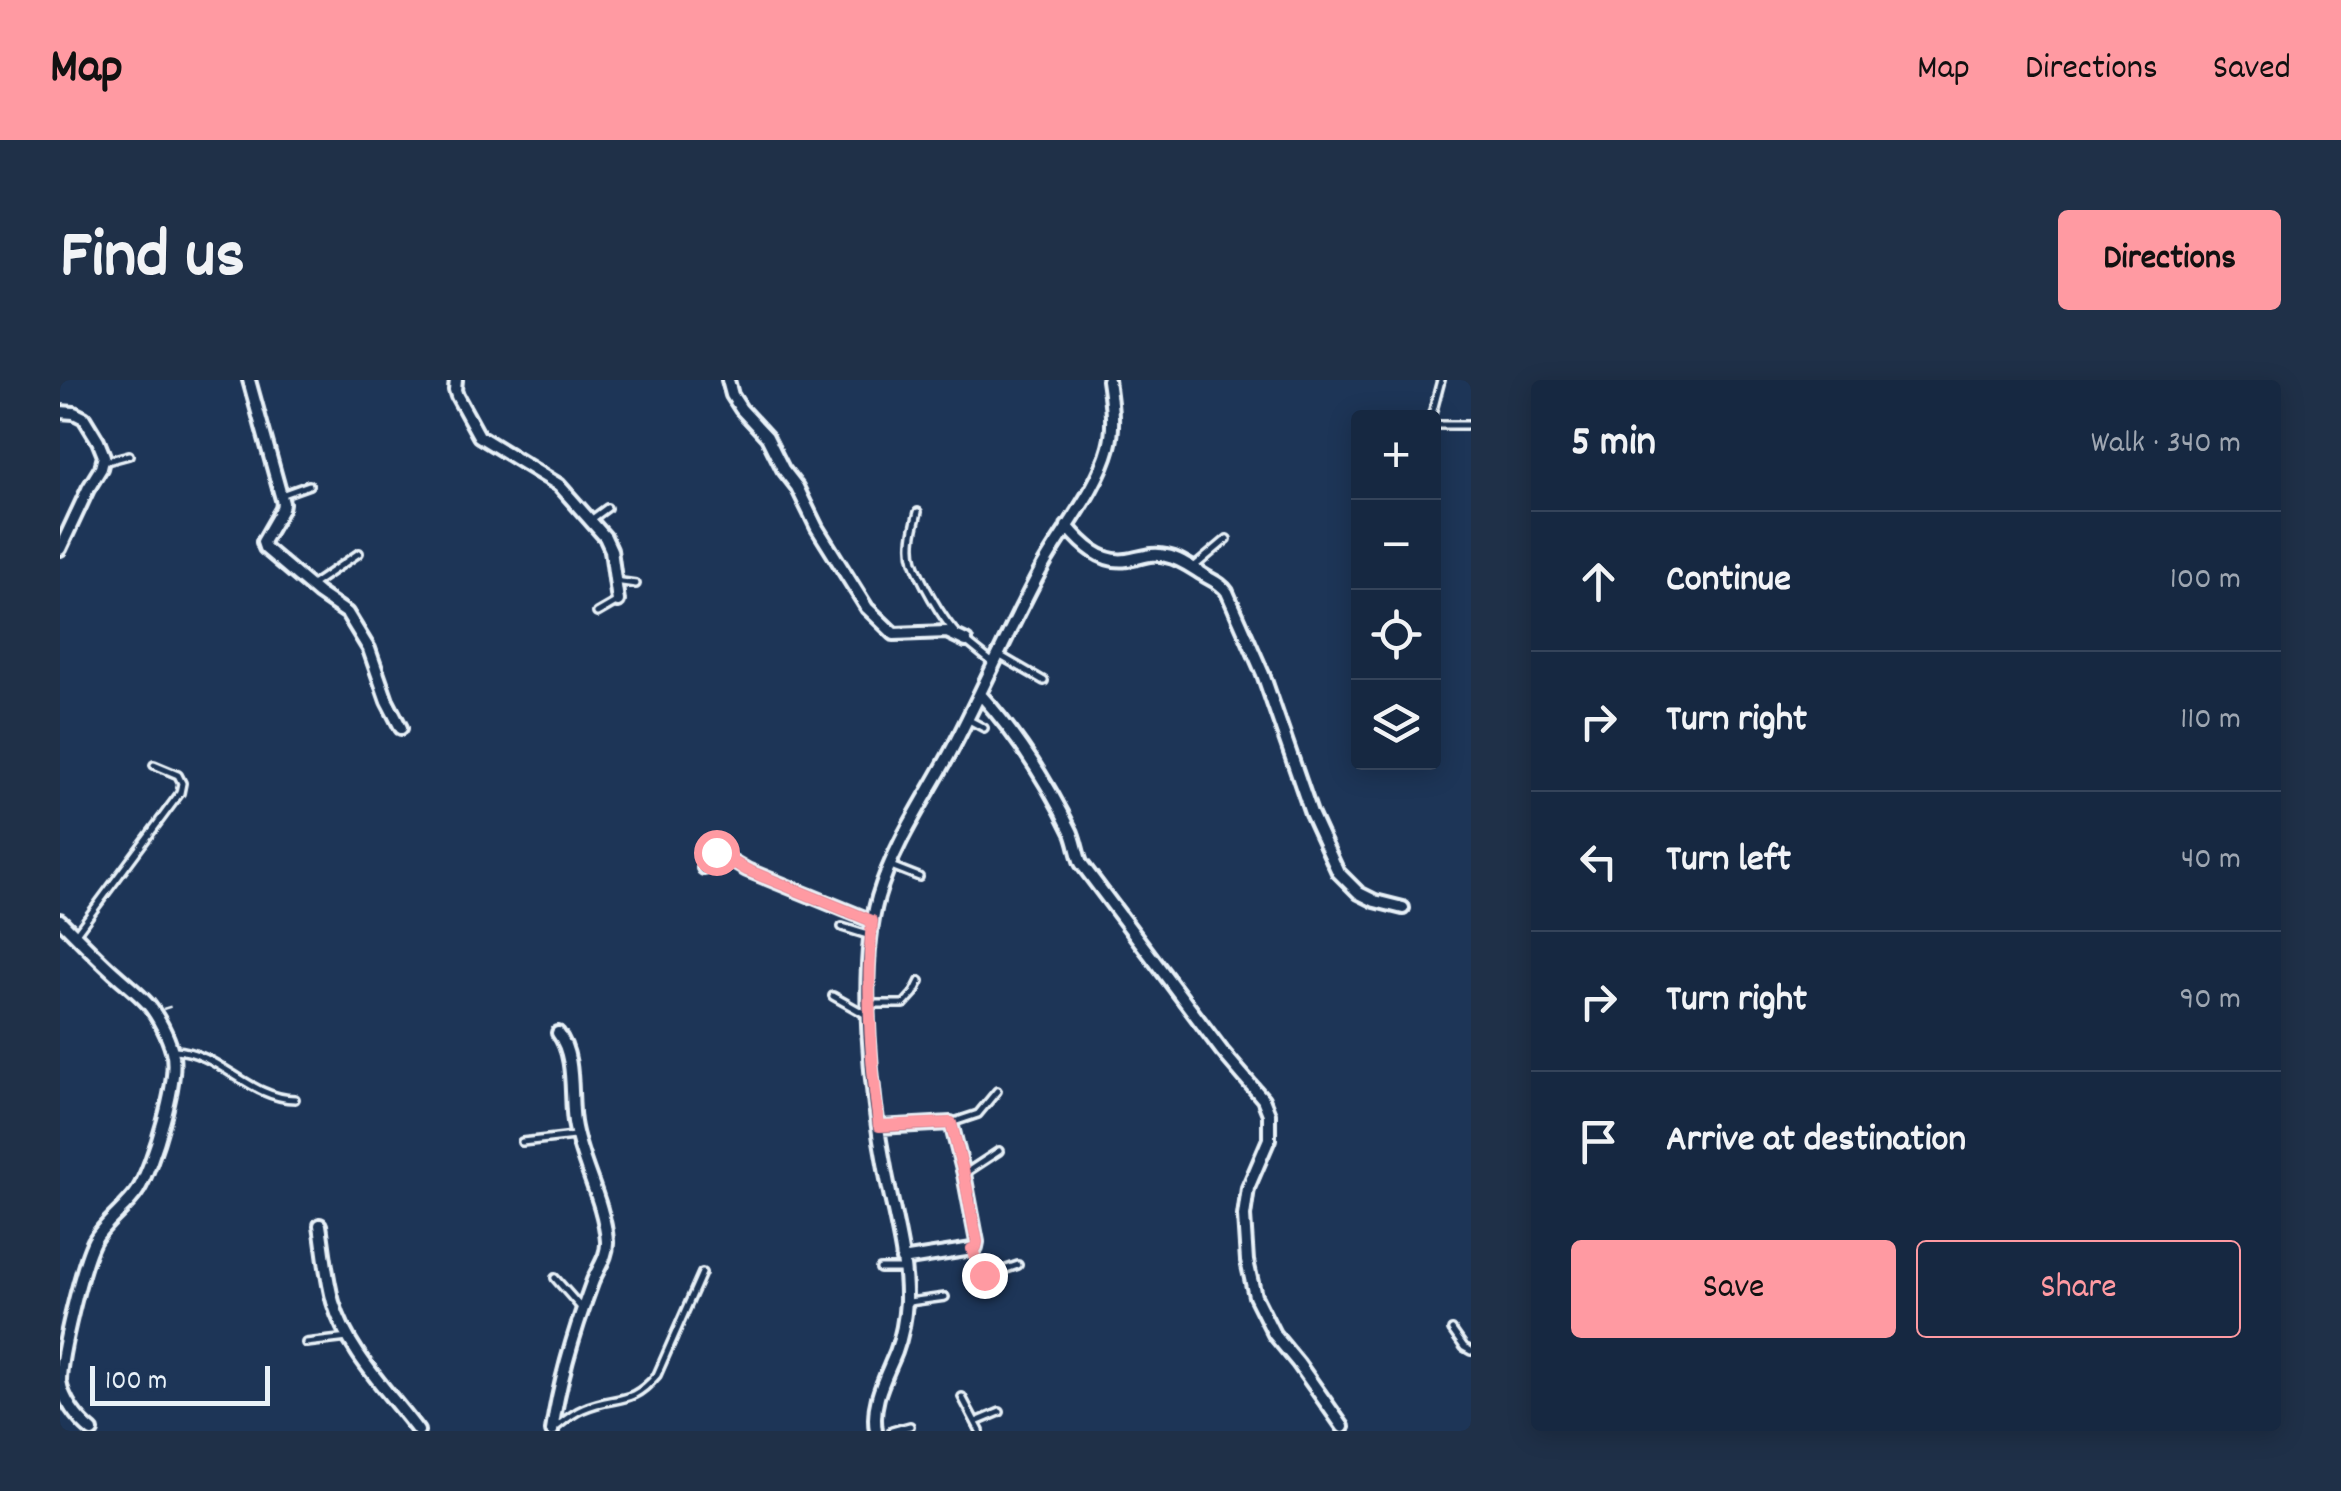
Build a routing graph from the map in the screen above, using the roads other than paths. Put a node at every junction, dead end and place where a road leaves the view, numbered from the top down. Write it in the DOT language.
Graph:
graph roads {
  1 [pos="249,380"];
  2 [pos="456,380"];
  3 [pos="728,380"];
  4 [pos="1108,380"];
  5 [pos="1441,380"];
  6 [pos="1433,410"];
  7 [pos="60,412"];
  8 [pos="1471,425"];
  9 [pos="1441,426"];
  10 [pos="130,454"];
  11 [pos="103,462"];
  12 [pos="309,485"];
  13 [pos="282,496"];
  14 [pos="607,508"];
  15 [pos="918,512"];
  16 [pos="592,519"];
  17 [pos="1068,526"];
  18 [pos="1226,538"];
  19 [pos="60,548"];
  20 [pos="359,553"];
  21 [pos="1192,568"];
  22 [pos="615,581"];
  23 [pos="636,584"];
  24 [pos="310,586"];
  25 [pos="618,601"];
  26 [pos="597,613"];
  27 [pos="966,642"];
  28 [pos="997,660"];
  29 [pos="1044,681"];
  30 [pos="980,694"];
  31 [pos="968,719"];
  32 [pos="401,728"];
  33 [pos="984,728"];
  34 [pos="154,765"];
  35 [pos="891,866"];
  36 [pos="704,868"];
  37 [pos="919,876"];
  38 [pos="1403,908"];
  39 [pos="60,920"];
  40 [pos="872,921"];
  41 [pos="842,927"];
  42 [pos="74,935"];
  43 [pos="871,936"];
  44 [pos="920,981"];
  45 [pos="833,996"];
  46 [pos="869,1010"];
  47 [pos="558,1034"];
  48 [pos="172,1050"];
  49 [pos="998,1090"];
  50 [pos="295,1099"];
  51 [pos="951,1123"];
  52 [pos="879,1126"];
  53 [pos="577,1135"];
  54 [pos="522,1142"];
  55 [pos="999,1151"];
  56 [pos="964,1174"];
  57 [pos="320,1225"];
  58 [pos="972,1249"];
  59 [pos="903,1265"];
  60 [pos="1018,1265"];
  61 [pos="880,1269"];
  62 [pos="702,1273"];
  63 [pos="555,1278"];
  64 [pos="946,1297"];
  65 [pos="906,1302"];
  66 [pos="584,1311"];
  67 [pos="1452,1330"];
  68 [pos="350,1338"];
  69 [pos="306,1343"];
  70 [pos="1471,1351"];
  71 [pos="962,1397"];
  72 [pos="1000,1412"];
  73 [pos="976,1422"];
  74 [pos="910,1426"];
  75 [pos="1343,1427"];
  76 [pos="552,1430"];
  77 [pos="92,1431"];
  78 [pos="418,1431"];
  79 [pos="876,1431"];
  80 [pos="892,1431"];
  81 [pos="980,1431"];
  1 -- 13 [label="street"];
  2 -- 16 [label="street"];
  3 -- 27 [label="street"];
  4 -- 17 [label="street"];
  5 -- 6 [label="lane"];
  7 -- 11 [label="street"];
  8 -- 9 [label="lane"];
  10 -- 11 [label="lane"];
  11 -- 19 [label="street"];
  12 -- 13 [label="lane"];
  13 -- 24 [label="street"];
  14 -- 16 [label="lane"];
  15 -- 27 [label="lane"];
  16 -- 22 [label="street"];
  17 -- 21 [label="street"];
  17 -- 28 [label="street"];
  18 -- 21 [label="lane"];
  20 -- 24 [label="lane"];
  21 -- 38 [label="street"];
  22 -- 23 [label="lane"];
  22 -- 25 [label="street"];
  24 -- 32 [label="street"];
  25 -- 26 [label="lane"];
  27 -- 28 [label="lane"];
  28 -- 29 [label="lane"];
  28 -- 30 [label="street"];
  30 -- 31 [label="street"];
  30 -- 75 [label="street"];
  31 -- 33 [label="lane"];
  31 -- 35 [label="street"];
  34 -- 42 [label="lane"];
  35 -- 37 [label="lane"];
  35 -- 40 [label="street"];
  36 -- 40 [label="street"];
  39 -- 42 [label="street"];
  40 -- 43 [label="street"];
  41 -- 43 [label="lane"];
  42 -- 48 [label="street"];
  43 -- 46 [label="street"];
  44 -- 46 [label="lane"];
  45 -- 46 [label="lane"];
  46 -- 52 [label="street"];
  47 -- 53 [label="street"];
  48 -- 50 [label="lane"];
  48 -- 77 [label="street"];
  49 -- 51 [label="lane"];
  51 -- 52 [label="street"];
  51 -- 56 [label="street"];
  52 -- 59 [label="street"];
  53 -- 54 [label="lane"];
  53 -- 66 [label="street"];
  55 -- 56 [label="lane"];
  56 -- 58 [label="street"];
  57 -- 68 [label="street"];
  58 -- 59 [label="street"];
  58 -- 60 [label="lane"];
  59 -- 61 [label="lane"];
  59 -- 65 [label="street"];
  62 -- 76 [label="lane"];
  63 -- 66 [label="lane"];
  64 -- 65 [label="lane"];
  65 -- 79 [label="street"];
  66 -- 76 [label="street"];
  67 -- 70 [label="lane"];
  68 -- 69 [label="lane"];
  68 -- 78 [label="street"];
  71 -- 73 [label="lane"];
  72 -- 73 [label="lane"];
  73 -- 81 [label="lane"];
  74 -- 80 [label="lane"];
}
